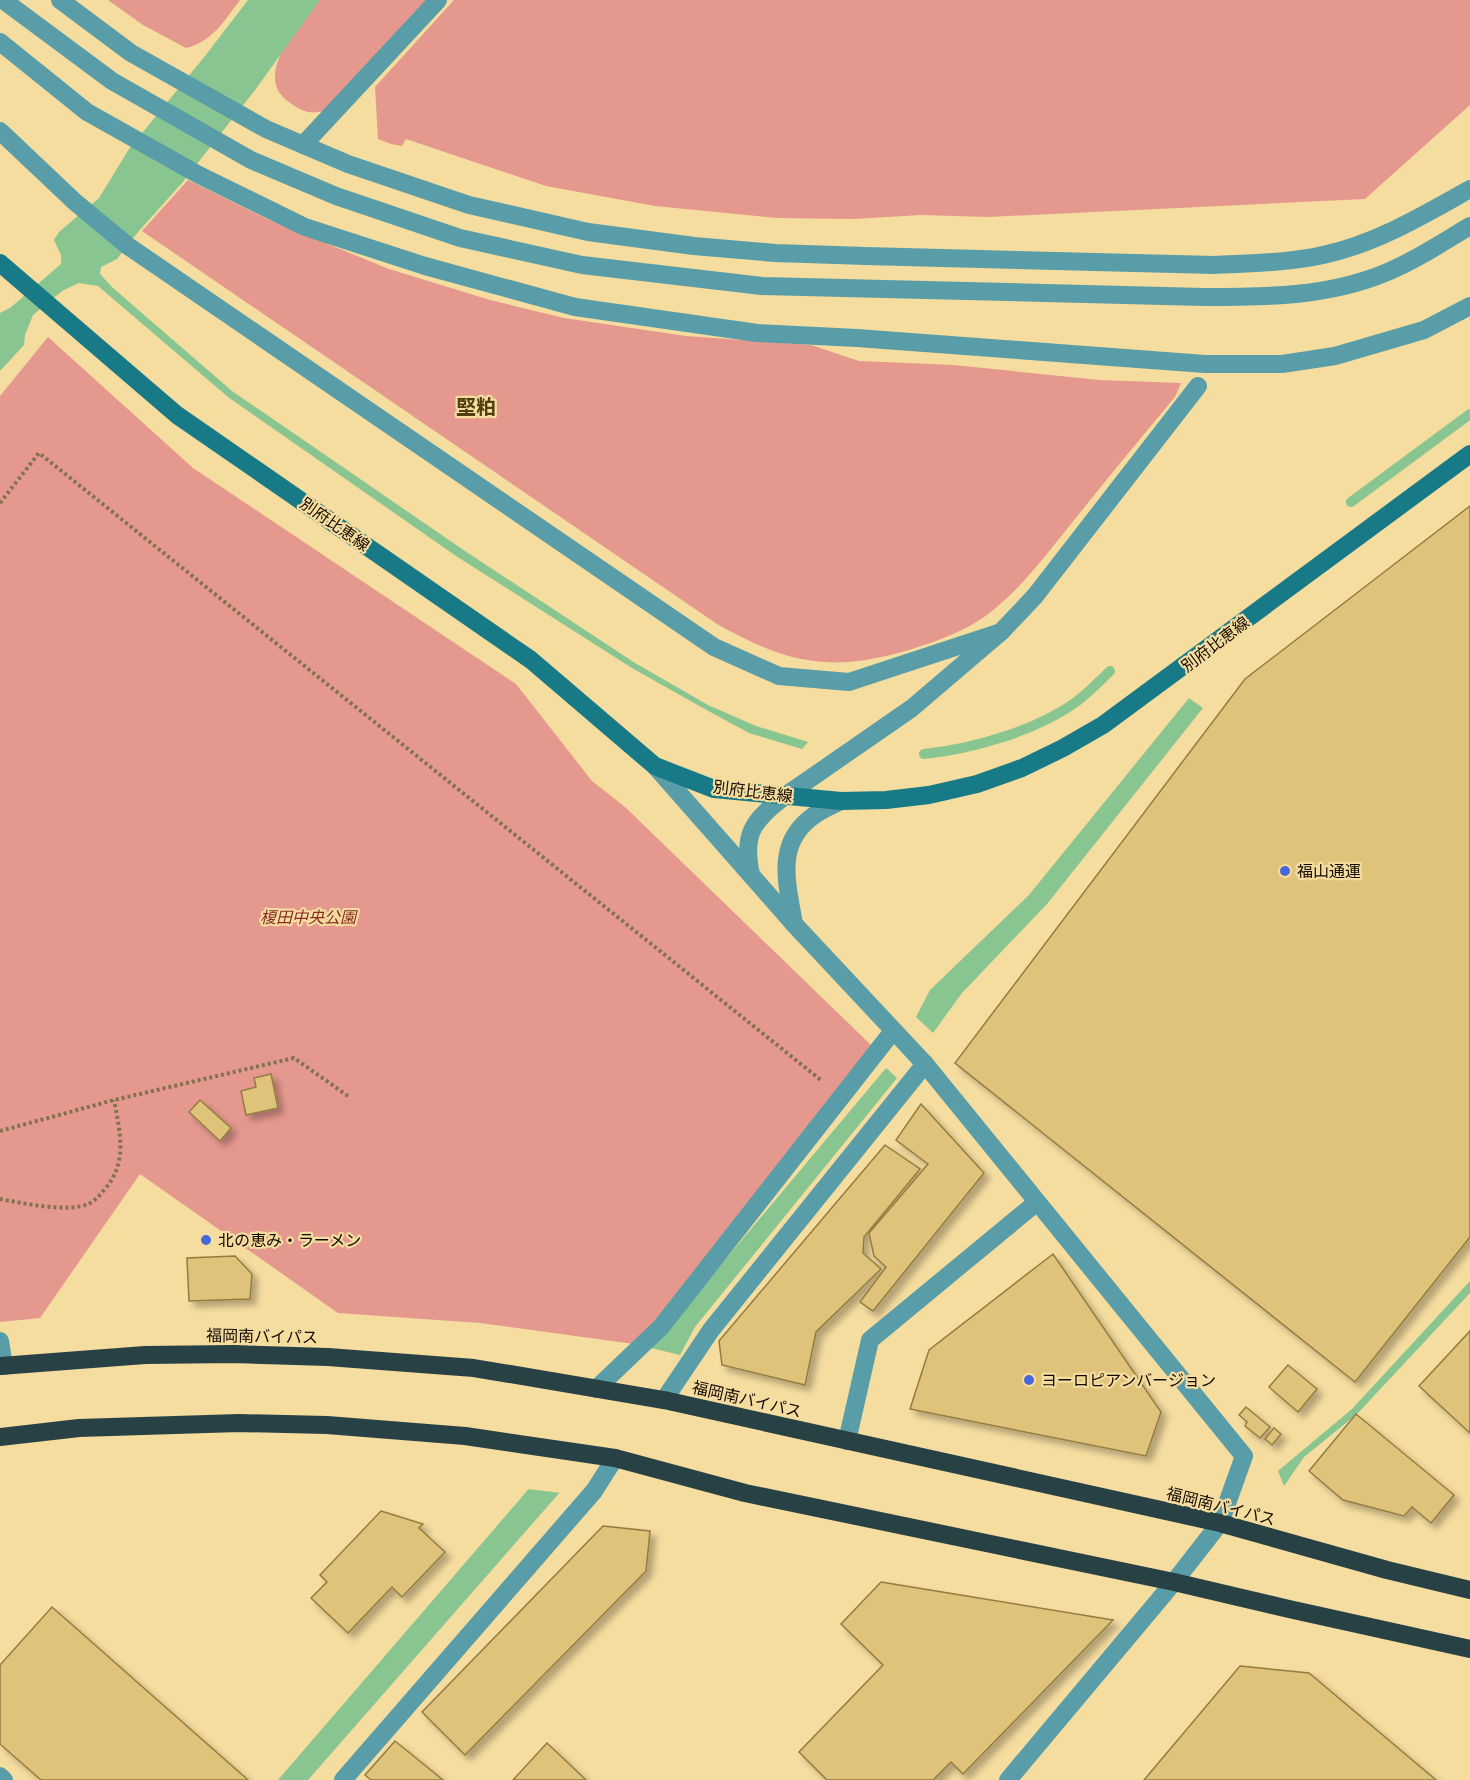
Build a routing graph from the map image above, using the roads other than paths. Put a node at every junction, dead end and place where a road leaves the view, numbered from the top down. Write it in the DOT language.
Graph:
graph roads {
  1 [pos="3,0"];
  2 [pos="60,0"];
  3 [pos="438,0"];
  4 [pos="0,42"];
  5 [pos="0,131"];
  6 [pos="303,145"];
  7 [pos="1470,189"];
  8 [pos="1470,226"];
  9 [pos="0,263"];
  10 [pos="1470,306"];
  11 [pos="1198,386"];
  12 [pos="1470,454"];
  13 [pos="1001,633"];
  14 [pos="655,766"];
  15 [pos="785,796"];
  16 [pos="841,801"];
  17 [pos="751,875"];
  18 [pos="794,924"];
  19 [pos="893,1030"];
  20 [pos="925,1064"];
  21 [pos="1037,1202"];
  22 [pos="0,1341"];
  23 [pos="2,1366"];
  24 [pos="596,1389"];
  25 [pos="664,1400"];
  26 [pos="0,1437"];
  27 [pos="847,1441"];
  28 [pos="615,1458"];
  29 [pos="1220,1523"];
  30 [pos="1174,1582"];
  31 [pos="1470,1590"];
  32 [pos="1470,1649"];
  33 [pos="0,1776"];
  34 [pos="4,1780"];
  35 [pos="343,1780"];
  36 [pos="1008,1780"];
  1 -- 8 [label="street"];
  2 -- 6 [label="street"];
  3 -- 6 [label="street"];
  4 -- 10 [label="street"];
  5 -- 13 [label="street"];
  6 -- 7 [label="street"];
  9 -- 14 [label="main road, 別府比恵線"];
  11 -- 13 [label="street"];
  12 -- 16 [label="main road, 別府比恵線"];
  13 -- 15 [label="street"];
  14 -- 15 [label="main road, 別府比恵線"];
  14 -- 17 [label="street"];
  15 -- 16 [label="main road, 別府比恵線"];
  15 -- 17 [label="street"];
  16 -- 18 [label="street"];
  17 -- 18 [label="street"];
  18 -- 19 [label="street"];
  19 -- 20 [label="street"];
  19 -- 24 [label="street"];
  20 -- 21 [label="street"];
  20 -- 25 [label="street"];
  21 -- 27 [label="street"];
  21 -- 29 [label="street"];
  22 -- 23 [label="street"];
  23 -- 24 [label="highway, 福岡南バイパス"];
  24 -- 25 [label="highway, 福岡南バイパス"];
  25 -- 27 [label="highway, 福岡南バイパス"];
  26 -- 28 [label="highway"];
  27 -- 29 [label="highway, 福岡南バイパス"];
  28 -- 30 [label="highway"];
  28 -- 35 [label="street"];
  29 -- 30 [label="street"];
  29 -- 31 [label="highway, 福岡南バイパス"];
  30 -- 32 [label="highway"];
  30 -- 36 [label="street"];
  33 -- 34 [label="street"];
}
